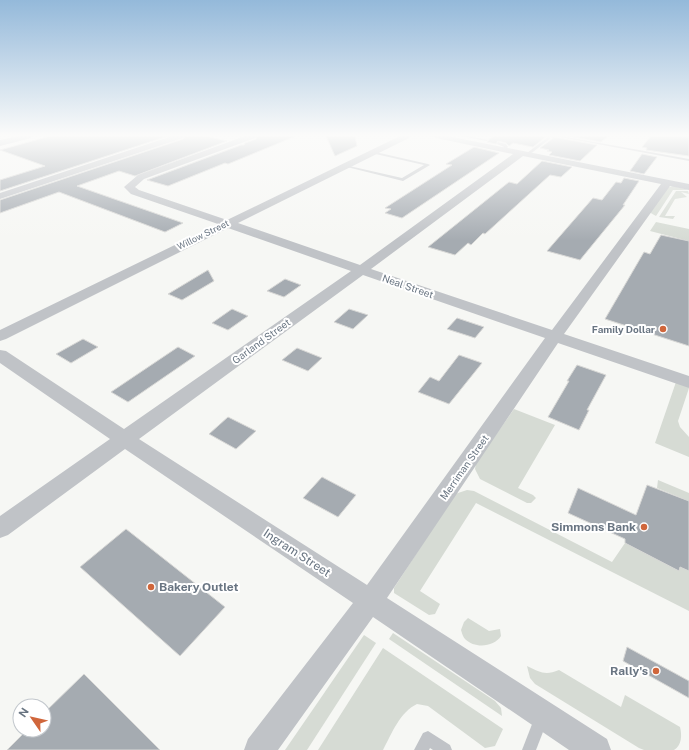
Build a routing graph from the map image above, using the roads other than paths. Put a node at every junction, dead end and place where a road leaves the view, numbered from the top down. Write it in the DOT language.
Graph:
graph roads {
  1 [pos="75,171"];
  2 [pos="157,171"];
  3 [pos="335,171"];
  4 [pos="366,171"];
  5 [pos="418,171"];
  6 [pos="501,171"];
  7 [pos="608,171"];
  8 [pos="667,183"];
  9 [pos="689,187"];
  10 [pos="0,196"];
  11 [pos="226,224"];
  12 [pos="361,270"];
  13 [pos="0,336"];
  14 [pos="555,336"];
  15 [pos="0,355"];
  16 [pos="689,382"];
  17 [pos="124,439"];
  18 [pos="0,528"];
  19 [pos="370,601"];
  20 [pos="542,714"];
  21 [pos="259,750"];
  22 [pos="421,750"];
  23 [pos="445,750"];
  24 [pos="529,750"];
  25 [pos="596,750"];
  1 -- 10 [label="street"];
  2 -- 11 [label="street, Neal Street"];
  3 -- 11 [label="street, Willow Street"];
  4 -- 5 [label="lane"];
  6 -- 12 [label="street, Garland Street"];
  7 -- 8 [label="street"];
  8 -- 9 [label="street"];
  8 -- 14 [label="street, Merriman Street"];
  11 -- 12 [label="street, Neal Street"];
  11 -- 13 [label="street, Willow Street"];
  12 -- 14 [label="street, Neal Street"];
  12 -- 17 [label="street, Garland Street"];
  14 -- 16 [label="street, Neal Street"];
  14 -- 19 [label="street, Merriman Street"];
  15 -- 17 [label="street, Ingram Street"];
  17 -- 18 [label="street, Garland Street"];
  17 -- 19 [label="street, Ingram Street"];
  19 -- 20 [label="street, Ingram Street"];
  19 -- 21 [label="street, Merriman Street"];
  20 -- 24 [label="lane"];
  20 -- 25 [label="street, Ingram Street"];
  22 -- 23 [label="lane"];
}
